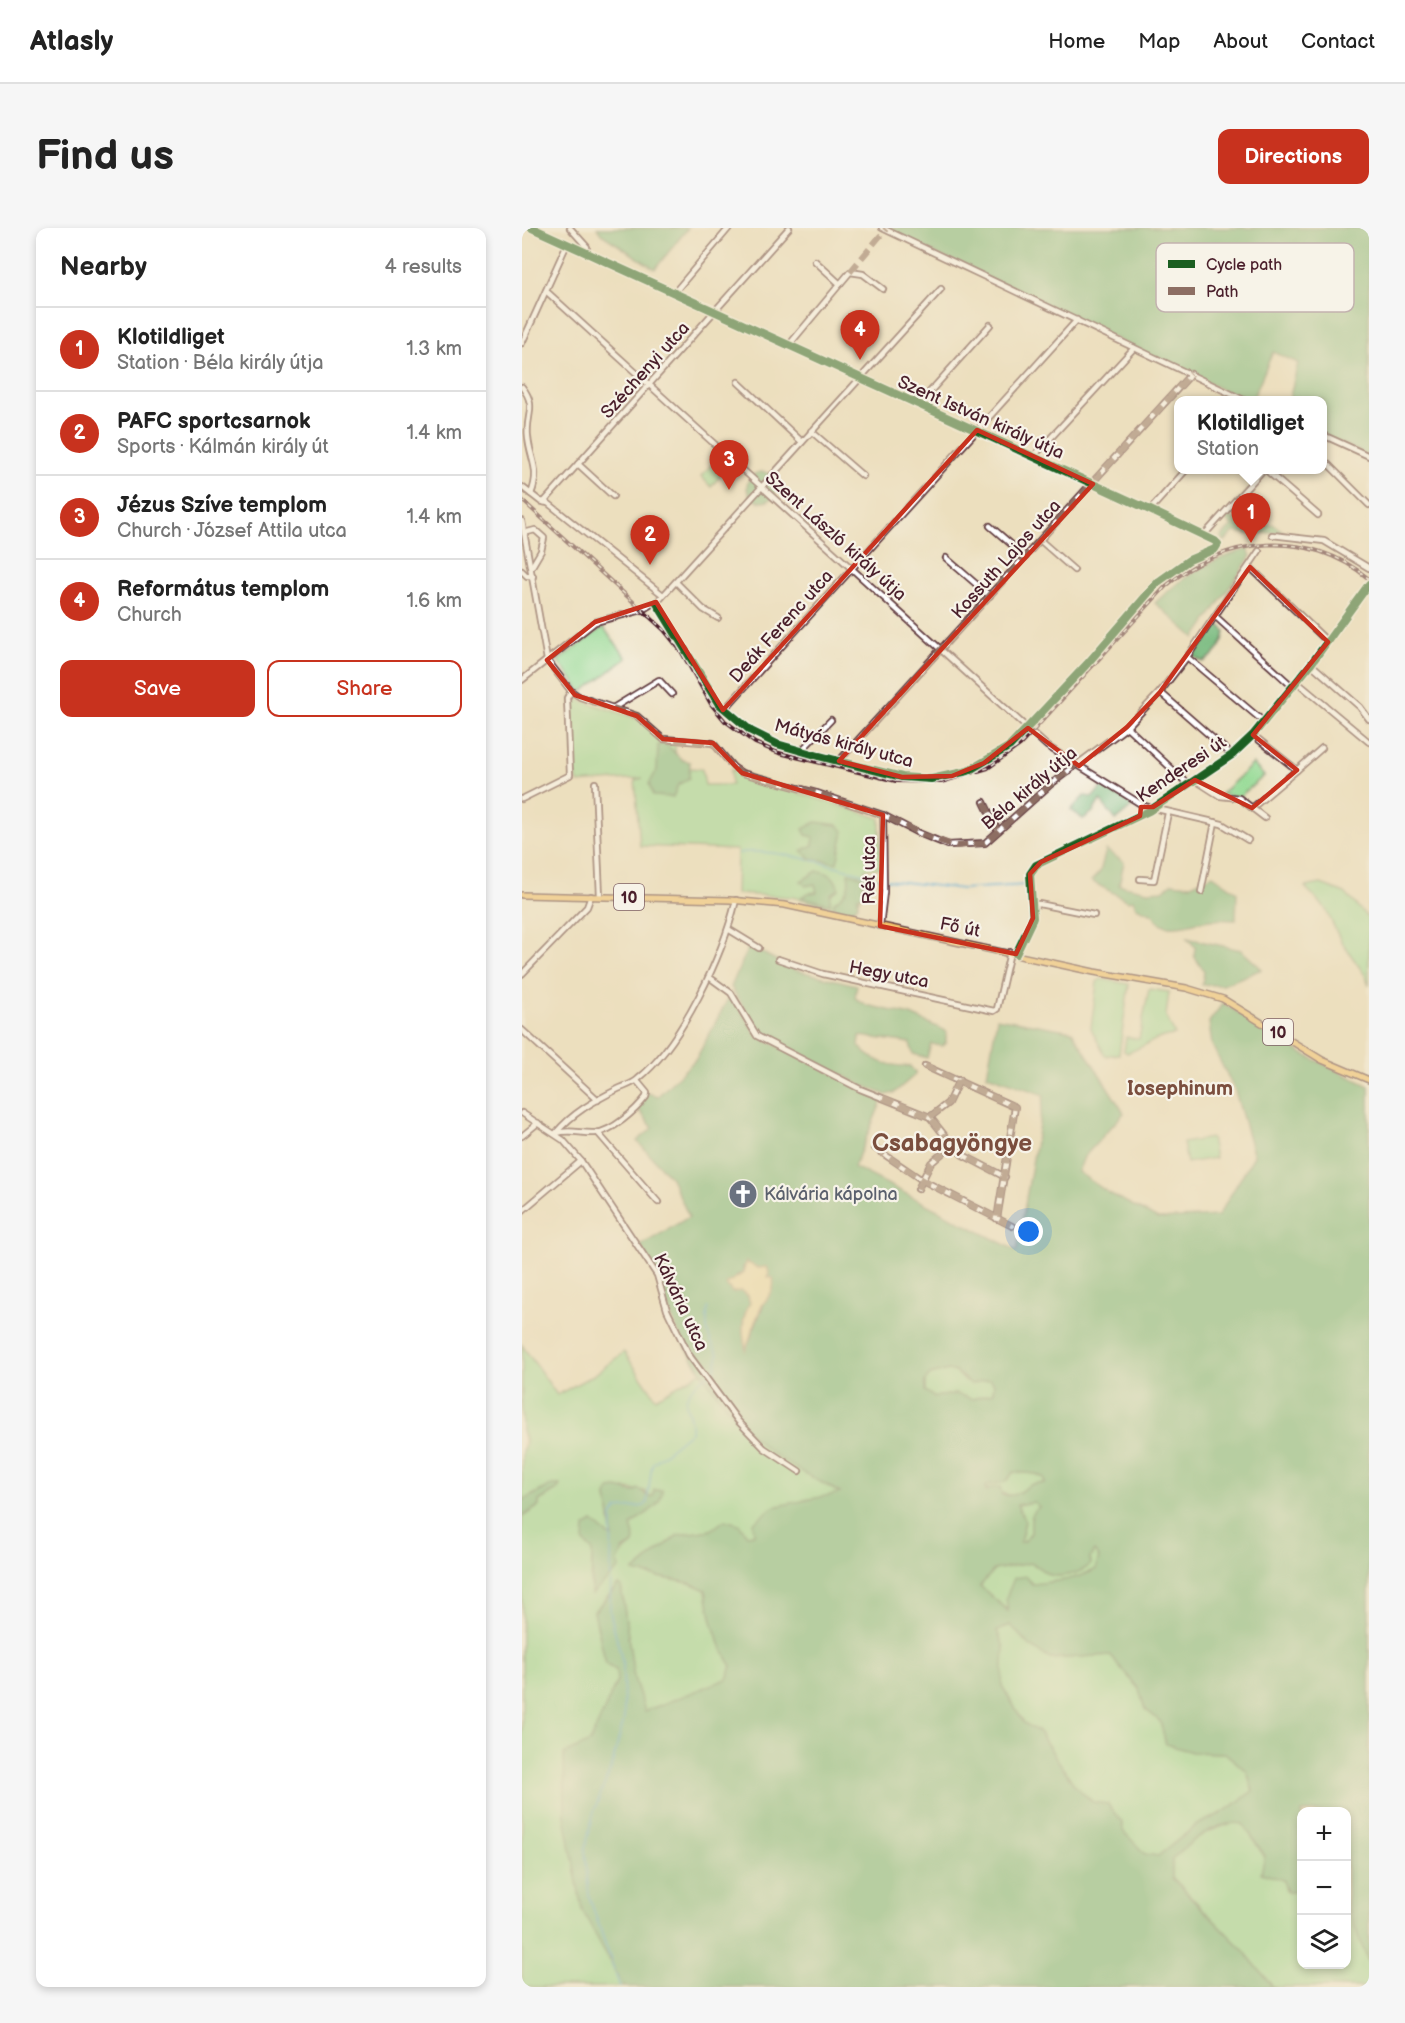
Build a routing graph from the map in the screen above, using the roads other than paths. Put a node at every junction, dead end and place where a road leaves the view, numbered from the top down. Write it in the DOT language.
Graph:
graph roads {
  1 [pos="532,228"];
  2 [pos="570,228"];
  3 [pos="729,228"];
  4 [pos="789,228"];
  5 [pos="882,228"];
  6 [pos="567,244"];
  7 [pos="586,251"];
  8 [pos="815,261"];
  9 [pos="840,284"];
  10 [pos="883,288"];
  11 [pos="941,289"];
  12 [pos="546,291"];
  13 [pos="674,293"];
  14 [pos="716,311"];
  15 [pos="1077,320"];
  16 [pos="990,326"];
  17 [pos="522,343"];
  18 [pos="789,345"];
  19 [pos="1134,348"];
  20 [pos="1191,374"];
  21 [pos="858,378"];
  22 [pos="738,382"];
  23 [pos="649,385"];
  24 [pos="522,387"];
  25 [pos="1236,396"];
  26 [pos="918,405"];
  27 [pos="977,430"];
  28 [pos="812,431"];
  29 [pos="1327,437"];
  30 [pos="802,442"];
  31 [pos="1369,456"];
  32 [pos="1033,457"];
  33 [pos="1327,463"];
  34 [pos="578,464"];
  35 [pos="1182,474"];
  36 [pos="1260,474"];
  37 [pos="1269,474"];
  38 [pos="863,476"];
  39 [pos="1093,484"];
  40 [pos="522,487"];
  41 [pos="761,487"];
  42 [pos="531,494"];
  43 [pos="613,496"];
  44 [pos="544,502"];
  45 [pos="1369,505"];
  46 [pos="1150,510"];
  47 [pos="1318,515"];
  48 [pos="522,521"];
  49 [pos="990,526"];
  50 [pos="524,533"];
  51 [pos="1272,534"];
  52 [pos="1204,535"];
  53 [pos="1041,541"];
  54 [pos="1218,546"];
  55 [pos="1259,551"];
  56 [pos="1026,557"];
  57 [pos="946,558"];
  58 [pos="1250,567"];
  59 [pos="531,568"];
  60 [pos="1369,568"];
  61 [pos="852,569"];
  62 [pos="1074,570"];
  63 [pos="522,573"];
  64 [pos="533,576"];
  65 [pos="675,582"];
  66 [pos="1369,584"];
  67 [pos="663,595"];
  68 [pos="990,596"];
  69 [pos="656,602"];
  70 [pos="1215,616"];
  71 [pos="718,618"];
  72 [pos="1329,642"];
  73 [pos="943,649"];
  74 [pos="1187,657"];
  75 [pos="548,660"];
  76 [pos="1311,664"];
  77 [pos="522,680"];
  78 [pos="1295,684"];
  79 [pos="571,691"];
  80 [pos="1160,692"];
  81 [pos="672,694"];
  82 [pos="613,708"];
  83 [pos="724,710"];
  84 [pos="1369,719"];
  85 [pos="831,720"];
  86 [pos="1264,722"];
  87 [pos="1028,728"];
  88 [pos="1127,728"];
  89 [pos="1253,735"];
  90 [pos="1369,742"];
  91 [pos="1322,748"];
  92 [pos="801,751"];
  93 [pos="1232,755"];
  94 [pos="839,761"];
  95 [pos="1077,764"];
  96 [pos="1297,770"];
  97 [pos="1195,780"];
  98 [pos="595,783"];
  99 [pos="1188,784"];
  100 [pos="522,799"];
  101 [pos="984,802"];
  102 [pos="1144,806"];
  103 [pos="1153,807"];
  104 [pos="1252,808"];
  105 [pos="1168,813"];
  106 [pos="882,815"];
  107 [pos="1140,816"];
  108 [pos="1265,818"];
  109 [pos="1215,822"];
  110 [pos="998,831"];
  111 [pos="1248,840"];
  112 [pos="1140,879"];
  113 [pos="1201,892"];
  114 [pos="522,895"];
  115 [pos="591,896"];
  116 [pos="600,896"];
  117 [pos="736,900"];
  118 [pos="1033,905"];
  119 [pos="1094,915"];
  120 [pos="880,926"];
  121 [pos="728,929"];
  122 [pos="759,948"];
  123 [pos="1013,953"];
  124 [pos="778,959"];
  125 [pos="522,974"];
  126 [pos="709,977"];
  127 [pos="996,1011"];
  128 [pos="522,1030"];
  129 [pos="925,1066"];
  130 [pos="959,1080"];
  131 [pos="1369,1080"];
  132 [pos="637,1081"];
  133 [pos="598,1100"];
  134 [pos="522,1113"];
  135 [pos="930,1117"];
  136 [pos="538,1123"];
  137 [pos="598,1133"];
  138 [pos="555,1134"];
  139 [pos="522,1136"];
  140 [pos="951,1145"];
  141 [pos="875,1148"];
  142 [pos="581,1161"];
  143 [pos="1005,1177"];
  144 [pos="922,1180"];
  145 [pos="918,1189"];
  146 [pos="658,1202"];
  147 [pos="522,1212"];
  148 [pos="998,1219"];
  149 [pos="1012,1226"];
  150 [pos="799,1471"];
  1 -- 6 [label="street, Szent István király útja"];
  2 -- 7 [label="street"];
  3 -- 13 [label="street"];
  4 -- 14 [label="street, Széchenyi utca"];
  5 -- 15 [label="street"];
  6 -- 7 [label="street, Szent István király útja"];
  6 -- 12 [label="street"];
  7 -- 13 [label="street, Szent István király útja"];
  8 -- 9 [label="street"];
  9 -- 10 [label="street"];
  9 -- 18 [label="street"];
  11 -- 21 [label="street"];
  12 -- 17 [label="street"];
  12 -- 23 [label="street, Szent László király útja"];
  13 -- 14 [label="street, Szent István király útja"];
  14 -- 18 [label="street, Szent István király útja"];
  14 -- 23 [label="street, Széchenyi utca"];
  15 -- 19 [label="street"];
  15 -- 27 [label="street, Deák Ferenc utca"];
  16 -- 26 [label="street"];
  18 -- 21 [label="street, Szent István király útja"];
  19 -- 20 [label="street"];
  19 -- 32 [label="street"];
  20 -- 25 [label="street"];
  20 -- 39 [label="street, Kossuth Lajos utca"];
  21 -- 26 [label="street, Szent István király útja"];
  21 -- 28 [label="street"];
  22 -- 30 [label="street"];
  23 -- 34 [label="street, Széchenyi utca"];
  23 -- 41 [label="street, Szent László király útja"];
  24 -- 42 [label="street"];
  26 -- 27 [label="street, Szent István király útja"];
  27 -- 32 [label="street, Szent István király útja"];
  27 -- 61 [label="street, Deák Ferenc utca"];
  28 -- 30 [label="street"];
  28 -- 38 [label="street"];
  29 -- 31 [label="street"];
  30 -- 41 [label="street"];
  32 -- 39 [label="street, Szent István király útja"];
  33 -- 45 [label="street"];
  34 -- 43 [label="street"];
  34 -- 44 [label="street, Széchenyi utca"];
  35 -- 46 [label="street"];
  36 -- 52 [label="street"];
  37 -- 47 [label="street"];
  39 -- 46 [label="street, Szent István király útja"];
  39 -- 53 [label="street, Kossuth Lajos utca"];
  40 -- 42 [label="street"];
  41 -- 61 [label="street, Szent László király útja"];
  41 -- 65 [label="street"];
  42 -- 44 [label="street"];
  44 -- 67 [label="street"];
  46 -- 52 [label="street, Szent István király útja"];
  48 -- 50 [label="street"];
  49 -- 56 [label="street"];
  50 -- 59 [label="street"];
  50 -- 59 [label="street"];
  51 -- 60 [label="street"];
  52 -- 54 [label="street, Szent István király útja"];
  53 -- 56 [label="street, Kossuth Lajos utca"];
  53 -- 62 [label="street"];
  54 -- 87 [label="street, Mátyás király utca"];
  55 -- 58 [label="street, Béla király útja"];
  56 -- 68 [label="street, Kossuth Lajos utca"];
  57 -- 68 [label="street"];
  58 -- 70 [label="street, Béla király útja"];
  58 -- 72 [label="street"];
  59 -- 64 [label="street"];
  61 -- 73 [label="street, Szent László király útja"];
  61 -- 83 [label="street, Deák Ferenc utca"];
  63 -- 64 [label="street"];
  64 -- 75 [label="street"];
  65 -- 67 [label="street"];
  65 -- 71 [label="street"];
  66 -- 72 [label="street, Kenderesi út"];
  67 -- 69 [label="street"];
  68 -- 73 [label="street, Kossuth Lajos utca"];
  69 -- 75 [label="street"];
  69 -- 83 [label="street, Mátyás király utca"];
  70 -- 74 [label="street, Béla király útja"];
  70 -- 78 [label="street"];
  72 -- 76 [label="street, Kenderesi út"];
  73 -- 87 [label="street, Szent László király útja"];
  73 -- 94 [label="street, Kossuth Lajos utca"];
  74 -- 80 [label="street, Béla király útja"];
  74 -- 86 [label="street"];
  75 -- 77 [label="street"];
  75 -- 79 [label="street, Béla király útja"];
  76 -- 78 [label="street, Kenderesi út"];
  76 -- 84 [label="street"];
  78 -- 86 [label="street, Kenderesi út"];
  78 -- 90 [label="street"];
  79 -- 82 [label="street, Béla király útja"];
  79 -- 100 [label="street"];
  80 -- 88 [label="street, Béla király útja"];
  80 -- 93 [label="street"];
  81 -- 82 [label="street"];
  82 -- 106 [label="street, Béla király útja"];
  83 -- 92 [label="street, Mátyás király utca"];
  85 -- 92 [label="street"];
  86 -- 89 [label="street, Kenderesi út"];
  87 -- 94 [label="street, Mátyás király utca"];
  87 -- 95 [label="street, Szent László király útja"];
  88 -- 95 [label="street, Béla király útja"];
  88 -- 99 [label="street"];
  89 -- 93 [label="street, Kenderesi út"];
  89 -- 96 [label="street"];
  91 -- 96 [label="street"];
  92 -- 94 [label="street, Mátyás király utca"];
  93 -- 97 [label="street, Kenderesi út"];
  95 -- 102 [label="street, Szent László király útja"];
  95 -- 110 [label="street, Béla király útja"];
  96 -- 104 [label="street"];
  97 -- 99 [label="street, Kenderesi út"];
  97 -- 104 [label="street"];
  98 -- 116 [label="street"];
  99 -- 103 [label="street, Kenderesi út"];
  101 -- 110 [label="street"];
  102 -- 103 [label="street"];
  102 -- 107 [label="street"];
  103 -- 105 [label="street"];
  103 -- 107 [label="street, Kenderesi út"];
  104 -- 108 [label="street"];
  105 -- 109 [label="street"];
  105 -- 112 [label="street"];
  106 -- 110 [label="street, Béla király útja"];
  106 -- 120 [label="street, Rét utca"];
  107 -- 118 [label="street, Kenderesi út"];
  109 -- 111 [label="street"];
  109 -- 113 [label="street"];
  114 -- 115 [label="main road, Fő út / 10"];
  115 -- 116 [label="main road, Fő út / 10"];
  115 -- 125 [label="street"];
  116 -- 117 [label="main road, Fő út / 10"];
  117 -- 120 [label="main road, Fő út / 10"];
  117 -- 121 [label="street"];
  118 -- 119 [label="street"];
  118 -- 123 [label="street, Kenderesi út"];
  120 -- 123 [label="main road, Fő út / 10"];
  121 -- 122 [label="street"];
  121 -- 126 [label="street"];
  123 -- 127 [label="street, Kenderesi út"];
  123 -- 131 [label="main road, Fő út / 10"];
  124 -- 127 [label="street, Hegy utca"];
  126 -- 132 [label="street"];
  126 -- 135 [label="street"];
  128 -- 133 [label="street"];
  129 -- 130 [label="street"];
  130 -- 135 [label="street"];
  130 -- 143 [label="street"];
  132 -- 133 [label="street"];
  132 -- 137 [label="street"];
  133 -- 138 [label="street"];
  134 -- 136 [label="street, Kálvária utca"];
  135 -- 140 [label="street"];
  136 -- 138 [label="street, Kálvária utca"];
  136 -- 139 [label="street"];
  137 -- 138 [label="street"];
  137 -- 146 [label="street"];
  138 -- 142 [label="street, Kálvária utca"];
  140 -- 143 [label="street"];
  140 -- 144 [label="street"];
  141 -- 144 [label="street"];
  142 -- 147 [label="street"];
  142 -- 150 [label="street, Kálvária utca"];
  143 -- 148 [label="street"];
  144 -- 145 [label="street"];
  144 -- 148 [label="street"];
  148 -- 149 [label="street"];
}
